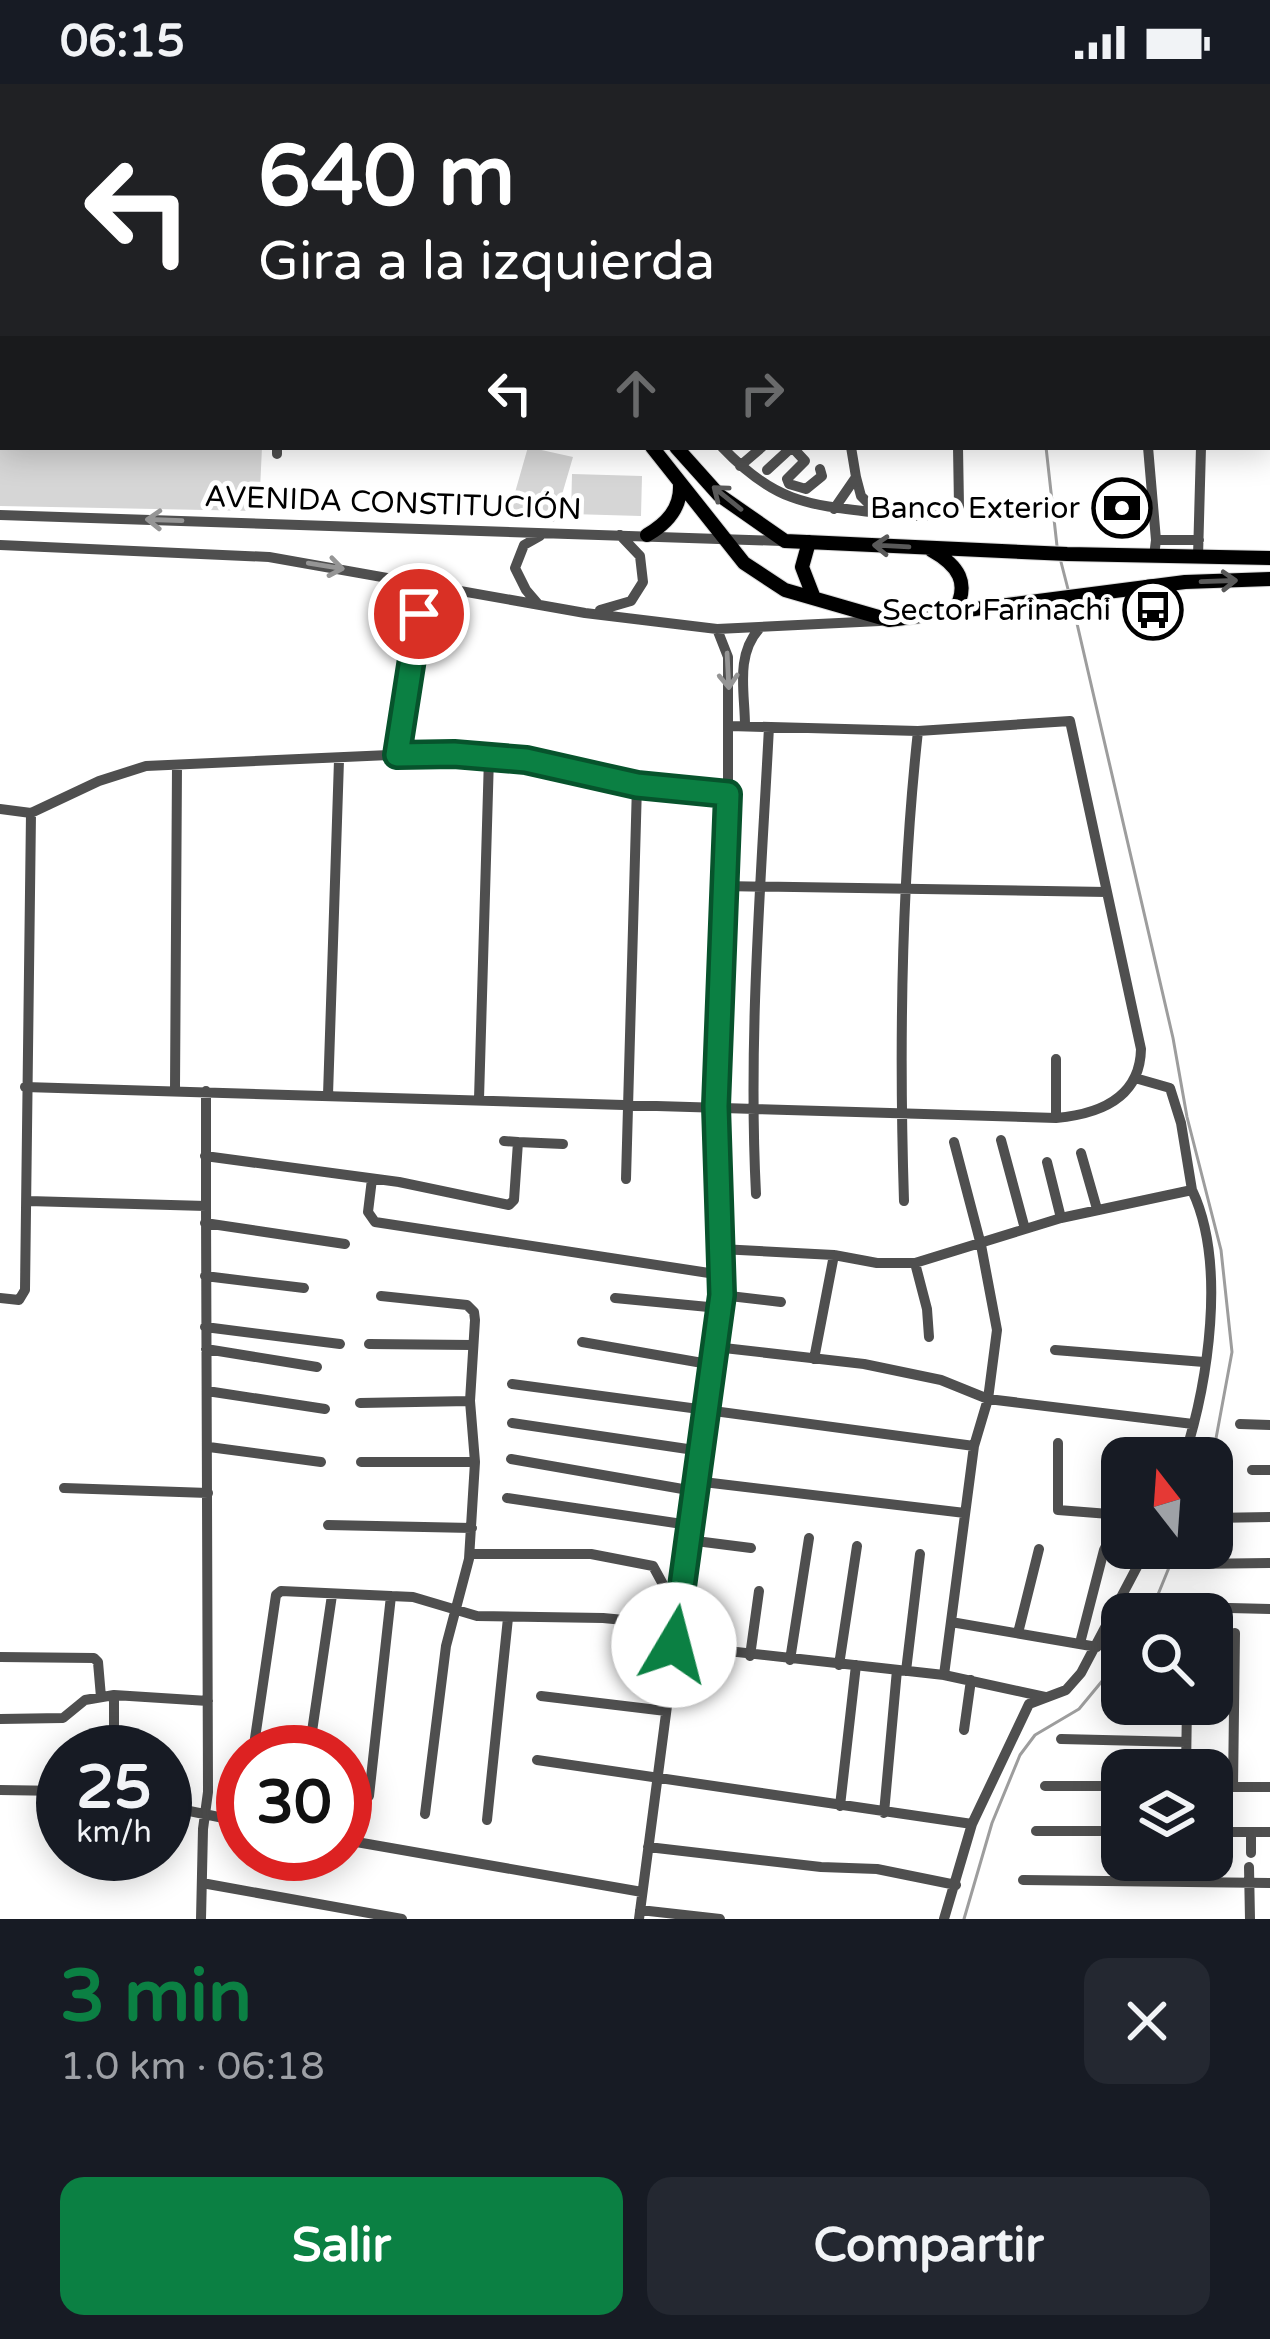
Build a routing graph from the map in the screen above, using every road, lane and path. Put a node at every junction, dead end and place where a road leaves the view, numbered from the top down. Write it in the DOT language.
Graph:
graph roads {
  1 [pos="654,450"];
  2 [pos="679,450"];
  3 [pos="725,450"];
  4 [pos="759,450"];
  5 [pos="789,450"];
  6 [pos="795,450"];
  7 [pos="852,450"];
  8 [pos="958,450"];
  9 [pos="1148,450"];
  10 [pos="1201,450"];
  11 [pos="740,466"];
  12 [pos="820,469"];
  13 [pos="767,470"];
  14 [pos="856,477"];
  15 [pos="680,485"];
  16 [pos="833,509"];
  17 [pos="878,513"];
  18 [pos="0,514"];
  19 [pos="549,533"];
  20 [pos="620,535"];
  21 [pos="647,535"];
  22 [pos="725,539"];
  23 [pos="1199,540"];
  24 [pos="785,541"];
  25 [pos="809,542"];
  26 [pos="0,545"];
  27 [pos="929,548"];
  28 [pos="1155,548"];
  29 [pos="1198,557"];
  30 [pos="1270,558"];
  31 [pos="1270,579"];
  32 [pos="425,582"];
  33 [pos="816,601"];
  34 [pos="538,604"];
  35 [pos="954,612"];
  36 [pos="585,613"];
  37 [pos="889,620"];
  38 [pos="717,629"];
  39 [pos="759,629"];
  40 [pos="729,720"];
  41 [pos="745,720"];
  42 [pos="769,727"];
  43 [pos="918,731"];
  44 [pos="397,755"];
  45 [pos="489,758"];
  46 [pos="339,760"];
  47 [pos="177,764"];
  48 [pos="637,785"];
  49 [pos="728,794"];
  50 [pos="31,813"];
  51 [pos="2,814"];
  52 [pos="722,886"];
  53 [pos="758,887"];
  54 [pos="907,890"];
  55 [pos="1107,892"];
  56 [pos="1056,1059"];
  57 [pos="1135,1078"];
  58 [pos="26,1087"];
  59 [pos="175,1090"];
  60 [pos="206,1091"];
  61 [pos="328,1095"];
  62 [pos="478,1099"];
  63 [pos="627,1103"];
  64 [pos="716,1106"];
  65 [pos="752,1107"];
  66 [pos="901,1111"];
  67 [pos="1056,1118"];
  68 [pos="1001,1140"];
  69 [pos="953,1142"];
  70 [pos="563,1144"];
  71 [pos="1081,1154"];
  72 [pos="206,1156"];
  73 [pos="1046,1162"];
  74 [pos="373,1179"];
  75 [pos="626,1179"];
  76 [pos="1192,1190"];
  77 [pos="756,1194"];
  78 [pos="28,1201"];
  79 [pos="904,1201"];
  80 [pos="206,1207"];
  81 [pos="1097,1209"];
  82 [pos="1061,1218"];
  83 [pos="205,1223"];
  84 [pos="1025,1229"];
  85 [pos="346,1244"];
  86 [pos="980,1245"];
  87 [pos="720,1249"];
  88 [pos="834,1255"];
  89 [pos="915,1263"];
  90 [pos="722,1275"];
  91 [pos="205,1276"];
  92 [pos="304,1288"];
  93 [pos="381,1296"];
  94 [pos="0,1298"];
  95 [pos="615,1298"];
  96 [pos="720,1302"];
  97 [pos="781,1302"];
  98 [pos="206,1327"];
  99 [pos="929,1337"];
  100 [pos="581,1342"];
  101 [pos="340,1344"];
  102 [pos="368,1344"];
  103 [pos="472,1345"];
  104 [pos="715,1347"];
  105 [pos="206,1349"];
  106 [pos="1055,1350"];
  107 [pos="814,1358"];
  108 [pos="1204,1362"];
  109 [pos="714,1365"];
  110 [pos="317,1367"];
  111 [pos="512,1384"];
  112 [pos="207,1391"];
  113 [pos="988,1399"];
  114 [pos="470,1401"];
  115 [pos="360,1403"];
  116 [pos="325,1409"];
  117 [pos="709,1412"];
  118 [pos="512,1423"];
  119 [pos="1193,1424"];
  120 [pos="1240,1424"];
  121 [pos="1270,1425"];
  122 [pos="1190,1437"];
  123 [pos="1058,1443"];
  124 [pos="974,1446"];
  125 [pos="209,1447"];
  126 [pos="701,1451"];
  127 [pos="511,1459"];
  128 [pos="321,1462"];
  129 [pos="361,1462"];
  130 [pos="475,1462"];
  131 [pos="1252,1470"];
  132 [pos="1270,1470"];
  133 [pos="694,1486"];
  134 [pos="64,1488"];
  135 [pos="208,1493"];
  136 [pos="507,1498"];
  137 [pos="965,1513"];
  138 [pos="1101,1513"];
  139 [pos="1270,1517"];
  140 [pos="1233,1518"];
  141 [pos="328,1525"];
  142 [pos="689,1525"];
  143 [pos="472,1528"];
  144 [pos="808,1538"];
  145 [pos="688,1540"];
  146 [pos="857,1546"];
  147 [pos="751,1548"];
  148 [pos="1040,1549"];
  149 [pos="470,1554"];
  150 [pos="920,1554"];
  151 [pos="1101,1562"];
  152 [pos="1233,1563"];
  153 [pos="1270,1563"];
  154 [pos="1136,1569"];
  155 [pos="759,1592"];
  156 [pos="332,1595"];
  157 [pos="391,1596"];
  158 [pos="1233,1608"];
  159 [pos="1270,1609"];
  160 [pos="455,1610"];
  161 [pos="508,1618"];
  162 [pos="652,1622"];
  163 [pos="951,1622"];
  164 [pos="677,1625"];
  165 [pos="1018,1633"];
  166 [pos="1235,1633"];
  167 [pos="1080,1643"];
  168 [pos="674,1645"];
  169 [pos="1097,1647"];
  170 [pos="750,1656"];
  171 [pos="0,1657"];
  172 [pos="790,1660"];
  173 [pos="839,1665"];
  174 [pos="856,1665"];
  175 [pos="902,1670"];
  176 [pos="944,1675"];
  177 [pos="971,1681"];
  178 [pos="107,1696"];
  179 [pos="541,1696"];
  180 [pos="1048,1698"];
  181 [pos="208,1701"];
  182 [pos="666,1711"];
  183 [pos="0,1719"];
  184 [pos="111,1725"];
  185 [pos="257,1725"];
  186 [pos="313,1725"];
  187 [pos="1186,1725"];
  188 [pos="964,1730"];
  189 [pos="1061,1739"];
  190 [pos="1186,1742"];
  191 [pos="1186,1749"];
  192 [pos="537,1760"];
  193 [pos="372,1769"];
  194 [pos="657,1778"];
  195 [pos="1045,1786"];
  196 [pos="1101,1786"];
  197 [pos="1233,1787"];
  198 [pos="1270,1787"];
  199 [pos="0,1790"];
  200 [pos="36,1791"];
  201 [pos="840,1806"];
  202 [pos="192,1812"];
  203 [pos="884,1813"];
  204 [pos="425,1814"];
  205 [pos="205,1815"];
  206 [pos="216,1817"];
  207 [pos="487,1820"];
  208 [pos="972,1824"];
  209 [pos="1036,1831"];
  210 [pos="1101,1831"];
  211 [pos="1233,1832"];
  212 [pos="1251,1832"];
  213 [pos="1270,1832"];
  214 [pos="372,1845"];
  215 [pos="648,1846"];
  216 [pos="1251,1853"];
  217 [pos="1249,1867"];
  218 [pos="1023,1880"];
  219 [pos="202,1883"];
  220 [pos="1250,1883"];
  221 [pos="1270,1883"];
  222 [pos="956,1885"];
  223 [pos="642,1892"];
  224 [pos="639,1915"];
  225 [pos="201,1919"];
  226 [pos="402,1919"];
  227 [pos="720,1919"];
  228 [pos="944,1919"];
  229 [pos="1250,1919"];
  1 -- 15 [label="main road"];
  24 -- 2 [label="main road, one-way"];
  3 -- 11 [label="street"];
  4 -- 11 [label="street"];
  5 -- 13 [label="street"];
  6 -- 12 [label="street"];
  7 -- 14 [label="street"];
  8 -- 17 [label="street"];
  9 -- 28 [label="street"];
  10 -- 23 [label="street"];
  11 -- 16 [label="street"];
  14 -- 16 [label="street"];
  14 -- 17 [label="street"];
  15 -- 21 [label="main road"];
  15 -- 22 [label="main road"];
  16 -- 17 [label="street"];
  19 -- 18 [label="street, AVENIDA CONSTITUCIÓN, one-way"];
  19 -- 20 [label="street, AVENIDA CONSTITUCIÓN"];
  19 -- 34 [label="street"];
  20 -- 21 [label="street, AVENIDA CONSTITUCIÓN"];
  20 -- 36 [label="street"];
  21 -- 22 [label="street, AVENIDA CONSTITUCIÓN"];
  22 -- 24 [label="street, AVENIDA CONSTITUCIÓN"];
  22 -- 33 [label="main road"];
  23 -- 28 [label="street"];
  23 -- 29 [label="street"];
  24 -- 25 [label="main road"];
  27 -- 25 [label="main road, one-way"];
  25 -- 33 [label="main road"];
  26 -- 32 [label="street, AVENIDA CONSTITUCIÓN, one-way"];
  27 -- 28 [label="main road"];
  27 -- 35 [label="main road"];
  28 -- 29 [label="main road"];
  29 -- 30 [label="main road"];
  35 -- 31 [label="main road, one-way"];
  32 -- 34 [label="street, AVENIDA CONSTITUCIÓN"];
  32 -- 44 [label="street"];
  33 -- 37 [label="main road"];
  34 -- 36 [label="street, AVENIDA CONSTITUCIÓN"];
  35 -- 37 [label="main road"];
  36 -- 38 [label="street, AVENIDA CONSTITUCIÓN"];
  37 -- 39 [label="street, AVENIDA CONSTITUCIÓN"];
  38 -- 39 [label="street, AVENIDA CONSTITUCIÓN"];
  38 -- 40 [label="street, one-way"];
  39 -- 41 [label="street"];
  40 -- 41 [label="street"];
  40 -- 49 [label="street"];
  41 -- 42 [label="street"];
  42 -- 43 [label="street"];
  42 -- 53 [label="street"];
  43 -- 54 [label="street"];
  43 -- 55 [label="street"];
  44 -- 45 [label="street"];
  44 -- 46 [label="street"];
  45 -- 48 [label="street"];
  45 -- 62 [label="street"];
  46 -- 47 [label="street"];
  46 -- 61 [label="street"];
  47 -- 50 [label="street"];
  47 -- 59 [label="street"];
  48 -- 49 [label="street"];
  48 -- 63 [label="street"];
  49 -- 52 [label="street"];
  50 -- 51 [label="street"];
  50 -- 58 [label="street"];
  52 -- 53 [label="street"];
  52 -- 64 [label="street"];
  53 -- 54 [label="street"];
  53 -- 65 [label="street"];
  54 -- 55 [label="street"];
  54 -- 66 [label="street"];
  55 -- 57 [label="street"];
  56 -- 67 [label="street"];
  57 -- 67 [label="street"];
  57 -- 76 [label="street"];
  58 -- 59 [label="street"];
  58 -- 78 [label="street"];
  59 -- 60 [label="street"];
  60 -- 61 [label="street"];
  60 -- 72 [label="street"];
  61 -- 62 [label="street"];
  62 -- 63 [label="street"];
  63 -- 64 [label="street"];
  63 -- 75 [label="street"];
  64 -- 65 [label="street"];
  64 -- 87 [label="street"];
  65 -- 66 [label="street"];
  65 -- 77 [label="street"];
  66 -- 67 [label="street"];
  66 -- 79 [label="street"];
  68 -- 84 [label="street"];
  69 -- 86 [label="street"];
  70 -- 74 [label="street"];
  71 -- 81 [label="street"];
  72 -- 74 [label="street"];
  72 -- 80 [label="street"];
  73 -- 82 [label="street"];
  74 -- 90 [label="street"];
  76 -- 81 [label="street"];
  76 -- 108 [label="street"];
  78 -- 80 [label="street"];
  78 -- 94 [label="street"];
  80 -- 83 [label="street"];
  81 -- 82 [label="street"];
  82 -- 84 [label="street"];
  83 -- 85 [label="street"];
  83 -- 91 [label="street"];
  84 -- 86 [label="street"];
  86 -- 89 [label="street"];
  86 -- 113 [label="street"];
  87 -- 88 [label="street"];
  87 -- 90 [label="street"];
  88 -- 89 [label="street"];
  88 -- 107 [label="street"];
  89 -- 99 [label="street"];
  90 -- 96 [label="street"];
  91 -- 92 [label="street"];
  91 -- 98 [label="street"];
  93 -- 103 [label="street"];
  95 -- 96 [label="street"];
  96 -- 97 [label="street"];
  96 -- 104 [label="street"];
  98 -- 101 [label="street"];
  98 -- 105 [label="street"];
  100 -- 109 [label="street"];
  102 -- 103 [label="street"];
  103 -- 114 [label="street"];
  104 -- 107 [label="street"];
  104 -- 109 [label="street"];
  105 -- 110 [label="street"];
  105 -- 112 [label="street"];
  106 -- 108 [label="street"];
  107 -- 113 [label="street"];
  108 -- 119 [label="street"];
  109 -- 117 [label="street"];
  111 -- 117 [label="street"];
  112 -- 116 [label="street"];
  112 -- 125 [label="street"];
  113 -- 119 [label="street"];
  113 -- 124 [label="street"];
  114 -- 115 [label="street"];
  114 -- 130 [label="street"];
  117 -- 124 [label="street"];
  117 -- 126 [label="street"];
  118 -- 126 [label="street"];
  119 -- 122 [label="street"];
  120 -- 121 [label="street"];
  123 -- 138 [label="street"];
  124 -- 137 [label="street"];
  125 -- 128 [label="street"];
  125 -- 135 [label="street"];
  126 -- 133 [label="street"];
  127 -- 133 [label="street"];
  129 -- 130 [label="street"];
  130 -- 143 [label="street"];
  131 -- 132 [label="street"];
  133 -- 137 [label="street"];
  133 -- 142 [label="street"];
  134 -- 135 [label="street"];
  135 -- 181 [label="street"];
  136 -- 142 [label="street"];
  137 -- 163 [label="street"];
  139 -- 140 [label="street"];
  141 -- 143 [label="street"];
  142 -- 145 [label="street"];
  143 -- 149 [label="street"];
  144 -- 172 [label="street"];
  145 -- 147 [label="street"];
  145 -- 164 [label="street"];
  146 -- 173 [label="street"];
  148 -- 165 [label="street"];
  149 -- 160 [label="street"];
  149 -- 162 [label="street"];
  150 -- 175 [label="street"];
  151 -- 167 [label="street"];
  152 -- 153 [label="street"];
  154 -- 169 [label="street"];
  155 -- 170 [label="street"];
  156 -- 157 [label="street"];
  156 -- 185 [label="street"];
  156 -- 186 [label="street"];
  157 -- 160 [label="street"];
  157 -- 193 [label="street"];
  158 -- 159 [label="street"];
  160 -- 161 [label="street"];
  160 -- 204 [label="street"];
  161 -- 162 [label="street"];
  161 -- 207 [label="street"];
  162 -- 164 [label="street"];
  163 -- 165 [label="street"];
  163 -- 176 [label="street"];
  164 -- 168 [label="street"];
  165 -- 167 [label="street"];
  166 -- 197 [label="street"];
  167 -- 169 [label="street"];
  168 -- 170 [label="street"];
  168 -- 182 [label="street"];
  169 -- 180 [label="street"];
  170 -- 172 [label="street"];
  171 -- 178 [label="street"];
  172 -- 173 [label="street"];
  173 -- 174 [label="street"];
  174 -- 175 [label="street"];
  174 -- 201 [label="street"];
  175 -- 176 [label="street"];
  175 -- 203 [label="street"];
  176 -- 177 [label="street"];
  177 -- 180 [label="street"];
  177 -- 188 [label="street"];
  178 -- 181 [label="street"];
  178 -- 183 [label="street"];
  178 -- 184 [label="street"];
  179 -- 182 [label="street"];
  180 -- 208 [label="street"];
  181 -- 205 [label="street"];
  182 -- 194 [label="street"];
  187 -- 190 [label="street"];
  189 -- 190 [label="street"];
  190 -- 191 [label="street"];
  192 -- 194 [label="street"];
  194 -- 201 [label="street"];
  194 -- 215 [label="street"];
  195 -- 196 [label="street"];
  197 -- 198 [label="street"];
  199 -- 200 [label="street"];
  201 -- 203 [label="street"];
  202 -- 205 [label="street"];
  203 -- 208 [label="street"];
  205 -- 206 [label="street"];
  205 -- 219 [label="street"];
  208 -- 222 [label="street"];
  209 -- 210 [label="street"];
  211 -- 212 [label="street"];
  212 -- 213 [label="street"];
  212 -- 216 [label="street"];
  214 -- 223 [label="street"];
  215 -- 222 [label="street"];
  215 -- 223 [label="street"];
  217 -- 220 [label="street"];
  218 -- 220 [label="street"];
  219 -- 225 [label="street"];
  219 -- 226 [label="street"];
  220 -- 221 [label="street"];
  220 -- 229 [label="street"];
  222 -- 228 [label="street"];
  223 -- 224 [label="street"];
  224 -- 227 [label="street"];
}
